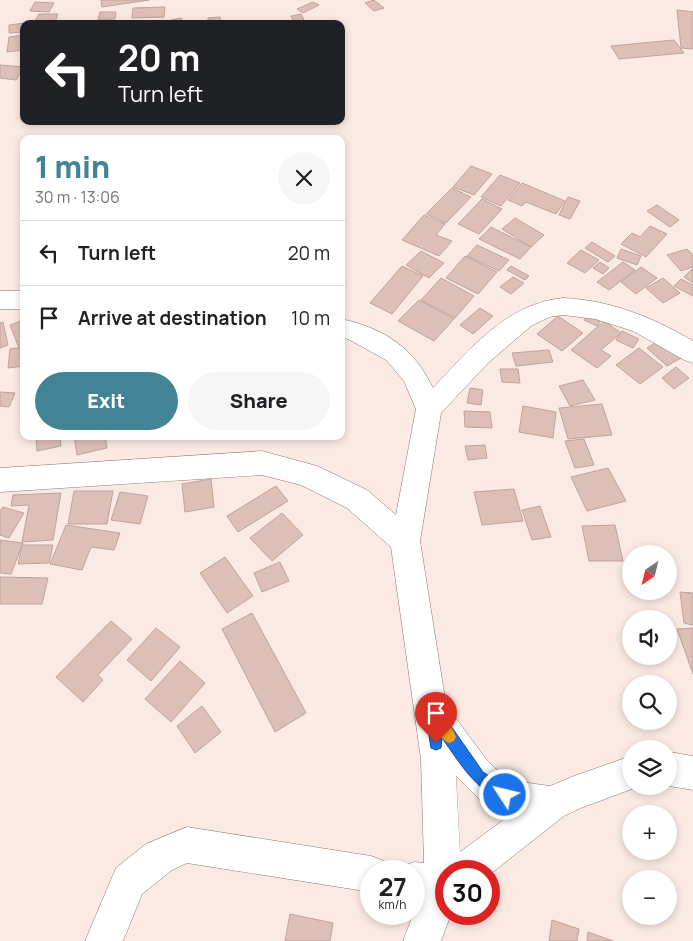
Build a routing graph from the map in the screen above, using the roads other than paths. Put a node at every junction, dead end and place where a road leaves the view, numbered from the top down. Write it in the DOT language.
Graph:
graph roads {
  1 [pos="0,300"];
  2 [pos="20,300"];
  3 [pos="345,329"];
  4 [pos="693,354"];
  5 [pos="429,409"];
  6 [pos="0,480"];
  7 [pos="405,541"];
  8 [pos="432,711"];
  9 [pos="677,770"];
  10 [pos="693,774"];
  11 [pos="622,776"];
  12 [pos="552,804"];
  13 [pos="441,860"];
  14 [pos="477,860"];
  15 [pos="360,872"];
  16 [pos="435,901"];
  17 [pos="104,941"];
  18 [pos="422,941"];
  1 -- 2 [label="street"];
  3 -- 5 [label="street"];
  4 -- 5 [label="street"];
  5 -- 7 [label="street"];
  6 -- 7 [label="street"];
  7 -- 8 [label="street"];
  8 -- 12 [label="street"];
  8 -- 13 [label="street"];
  9 -- 10 [label="street"];
  11 -- 12 [label="street"];
  12 -- 14 [label="street"];
  15 -- 17 [label="street"];
  16 -- 18 [label="street"];
}
